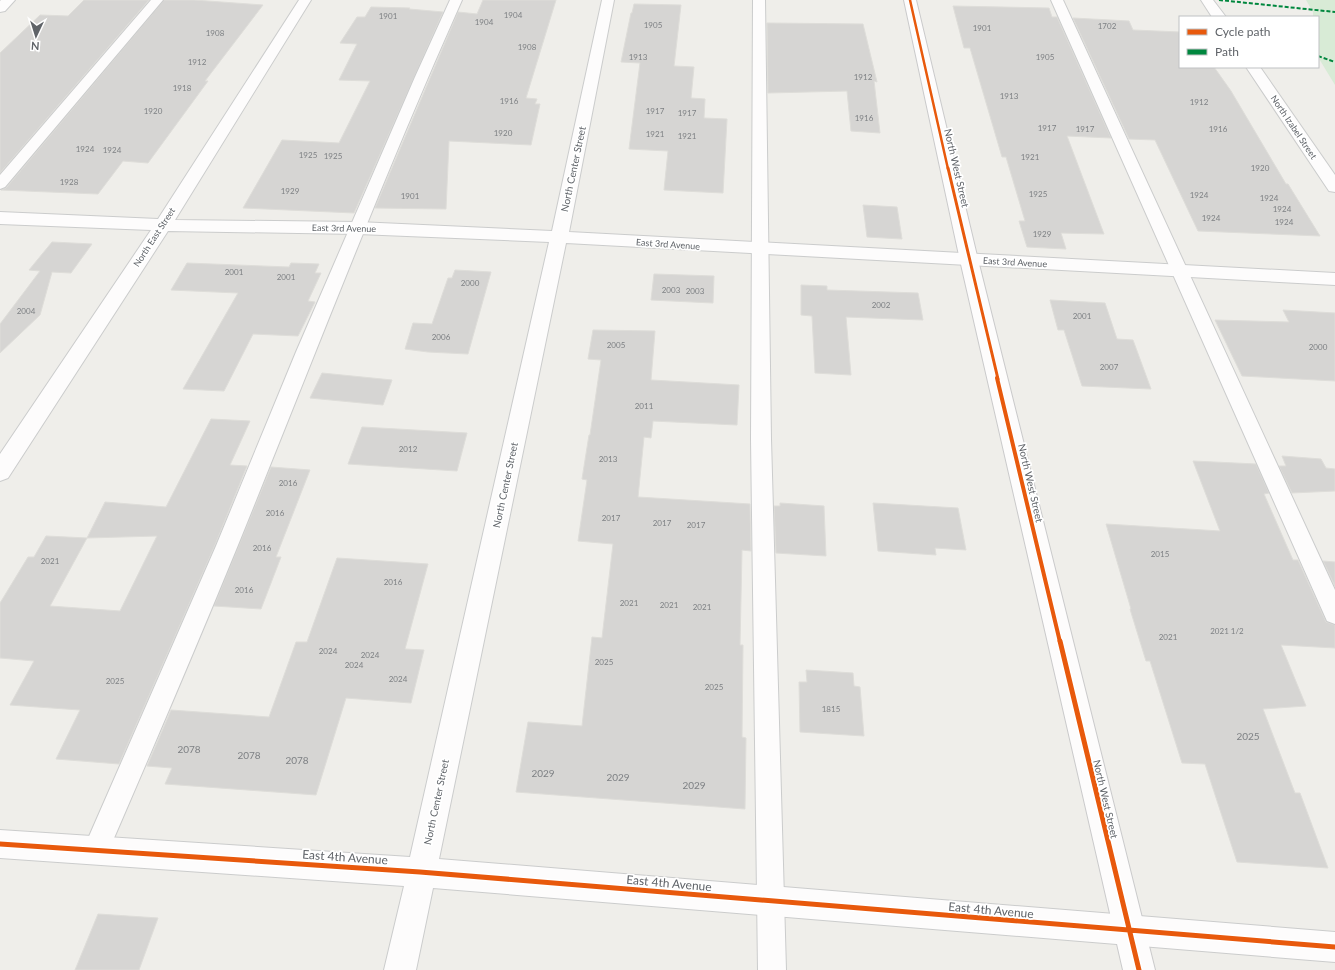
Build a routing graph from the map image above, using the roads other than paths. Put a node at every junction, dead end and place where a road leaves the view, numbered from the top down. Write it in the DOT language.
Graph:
graph roads {
  1 [pos="9,0"];
  2 [pos="157,0"];
  3 [pos="304,0"];
  4 [pos="456,0"];
  5 [pos="608,0"];
  6 [pos="759,0"];
  7 [pos="910,0"];
  8 [pos="1057,0"];
  9 [pos="1207,0"];
  10 [pos="0,8"];
  11 [pos="1218,16"];
  12 [pos="1254,68"];
  13 [pos="0,184"];
  14 [pos="1335,187"];
  15 [pos="0,218"];
  16 [pos="163,225"];
  17 [pos="358,228"];
  18 [pos="559,237"];
  19 [pos="759,249"];
  20 [pos="969,260"];
  21 [pos="1179,271"];
  22 [pos="1335,279"];
  23 [pos="0,472"];
  24 [pos="1335,614"];
  25 [pos="0,844"];
  26 [pos="96,850"];
  27 [pos="420,872"];
  28 [pos="771,902"];
  29 [pos="1130,931"];
  30 [pos="1335,947"];
  31 [pos="400,970"];
  32 [pos="772,970"];
  33 [pos="1139,970"];
  1 -- 10 [label="street"];
  2 -- 13 [label="lane"];
  3 -- 16 [label="street, North East Street"];
  4 -- 17 [label="lane"];
  5 -- 18 [label="street, North Center Street"];
  6 -- 19 [label="lane"];
  7 -- 20 [label="street, North West Street"];
  8 -- 21 [label="lane"];
  9 -- 11 [label="street"];
  12 -- 14 [label="street, North Izabel Street"];
  15 -- 16 [label="street, East 3rd Avenue"];
  16 -- 17 [label="street, East 3rd Avenue"];
  16 -- 23 [label="street, North East Street"];
  17 -- 18 [label="street, East 3rd Avenue"];
  17 -- 26 [label="lane"];
  18 -- 19 [label="street, East 3rd Avenue"];
  18 -- 27 [label="street, North Center Street"];
  19 -- 20 [label="street, East 3rd Avenue"];
  19 -- 28 [label="lane"];
  20 -- 21 [label="street, East 3rd Avenue"];
  20 -- 29 [label="street, North West Street"];
  21 -- 22 [label="street, East 3rd Avenue"];
  21 -- 24 [label="lane"];
  25 -- 26 [label="street, East 4th Avenue"];
  26 -- 27 [label="street, East 4th Avenue"];
  27 -- 28 [label="street, East 4th Avenue"];
  27 -- 31 [label="street, North Center Street"];
  28 -- 29 [label="street, East 4th Avenue"];
  28 -- 32 [label="lane"];
  29 -- 30 [label="street, East 4th Avenue"];
  29 -- 33 [label="street, North West Street"];
}
